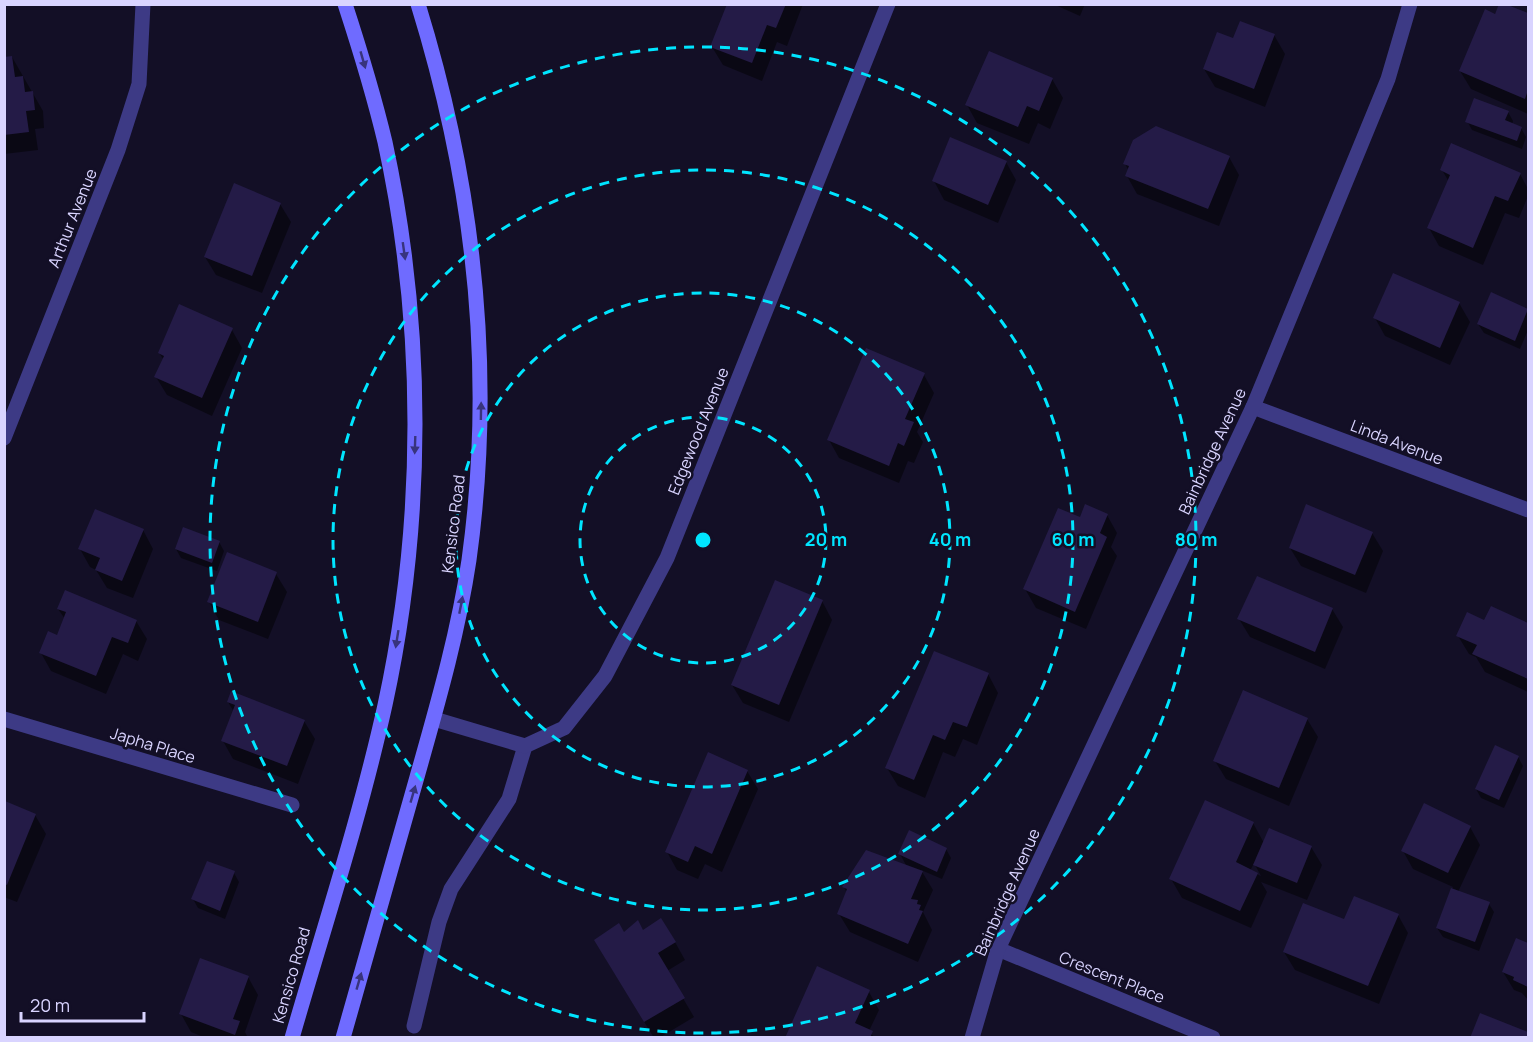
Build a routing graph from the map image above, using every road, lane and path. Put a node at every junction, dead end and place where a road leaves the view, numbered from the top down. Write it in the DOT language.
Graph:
graph roads {
  1 [pos="143,4"];
  2 [pos="345,4"];
  3 [pos="418,4"];
  4 [pos="888,4"];
  5 [pos="1410,4"];
  6 [pos="1253,407"];
  7 [pos="4,438"];
  8 [pos="1528,510"];
  9 [pos="4,719"];
  10 [pos="434,719"];
  11 [pos="525,746"];
  12 [pos="292,805"];
  13 [pos="998,949"];
  14 [pos="414,1026"];
  15 [pos="292,1038"];
  16 [pos="343,1038"];
  17 [pos="972,1038"];
  18 [pos="1212,1038"];
  1 -- 7 [label="street, Arthur Avenue"];
  2 -- 15 [label="street, Kensico Road, one-way"];
  10 -- 3 [label="street, Kensico Road, one-way"];
  4 -- 11 [label="street, Edgewood Avenue"];
  5 -- 6 [label="street, Bainbridge Avenue"];
  6 -- 8 [label="street, Linda Avenue"];
  6 -- 13 [label="street, Bainbridge Avenue"];
  9 -- 12 [label="street, Japha Place"];
  10 -- 11 [label="street"];
  16 -- 10 [label="street, Kensico Road, one-way"];
  11 -- 14 [label="street"];
  13 -- 17 [label="street, Bainbridge Avenue"];
  13 -- 18 [label="street, Crescent Place"];
}
